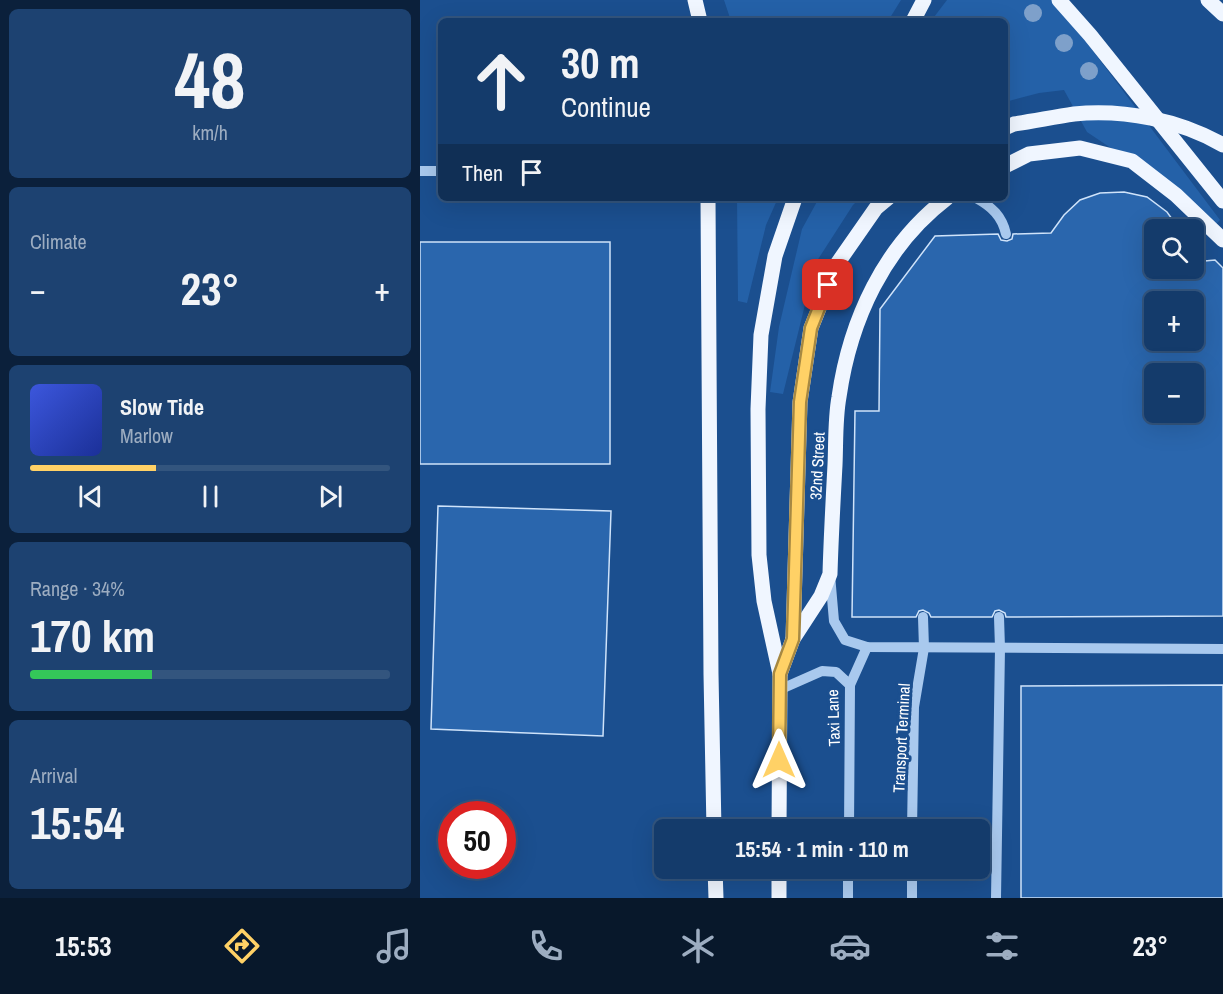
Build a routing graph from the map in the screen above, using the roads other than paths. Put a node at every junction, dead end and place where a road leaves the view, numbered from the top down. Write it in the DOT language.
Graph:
graph roads {
  1 [pos="695,0"];
  2 [pos="924,0"];
  3 [pos="1059,0"];
  4 [pos="1208,0"];
  5 [pos="1223,14"];
  6 [pos="699,18"];
  7 [pos="915,18"];
  8 [pos="1008,127"];
  9 [pos="1223,145"];
  10 [pos="1008,164"];
  11 [pos="420,171"];
  12 [pos="438,171"];
  13 [pos="708,201"];
  14 [pos="794,201"];
  15 [pos="884,201"];
  16 [pos="943,201"];
  17 [pos="980,201"];
  18 [pos="1223,201"];
  19 [pos="1006,234"];
  20 [pos="1223,240"];
  21 [pos="830,574"];
  22 [pos="999,616"];
  23 [pos="923,617"];
  24 [pos="793,639"];
  25 [pos="867,647"];
  26 [pos="924,648"];
  27 [pos="1000,648"];
  28 [pos="1223,649"];
  29 [pos="780,674"];
  30 [pos="850,685"];
  31 [pos="779,690"];
  32 [pos="714,819"];
  33 [pos="779,819"];
  34 [pos="849,819"];
  35 [pos="912,819"];
  36 [pos="715,879"];
  37 [pos="779,879"];
  38 [pos="848,879"];
  39 [pos="912,879"];
  40 [pos="716,898"];
  41 [pos="779,898"];
  42 [pos="848,898"];
  43 [pos="912,898"];
  44 [pos="996,898"];
  1 -- 6 [label="main road"];
  2 -- 7 [label="main road"];
  3 -- 18 [label="main road"];
  4 -- 5 [label="main road"];
  8 -- 9 [label="main road"];
  10 -- 20 [label="main road"];
  11 -- 12 [label="street"];
  13 -- 32 [label="main road"];
  14 -- 29 [label="main road"];
  15 -- 24 [label="main road"];
  16 -- 21 [label="main road, 32nd Street"];
  17 -- 19 [label="street"];
  21 -- 24 [label="main road, 32nd Street"];
  21 -- 25 [label="street"];
  22 -- 27 [label="street"];
  23 -- 26 [label="street, Transport Terminal"];
  24 -- 29 [label="main road, 32nd Street"];
  25 -- 26 [label="street"];
  25 -- 30 [label="street"];
  26 -- 27 [label="street"];
  26 -- 35 [label="street, Transport Terminal"];
  27 -- 28 [label="street"];
  27 -- 44 [label="street"];
  29 -- 31 [label="main road, 32nd Street"];
  30 -- 31 [label="street, Taxi Lane"];
  30 -- 34 [label="street, Taxi Lane"];
  31 -- 33 [label="main road, 32nd Street"];
  36 -- 40 [label="main road"];
  37 -- 41 [label="main road"];
  38 -- 42 [label="street"];
  39 -- 43 [label="street"];
}
